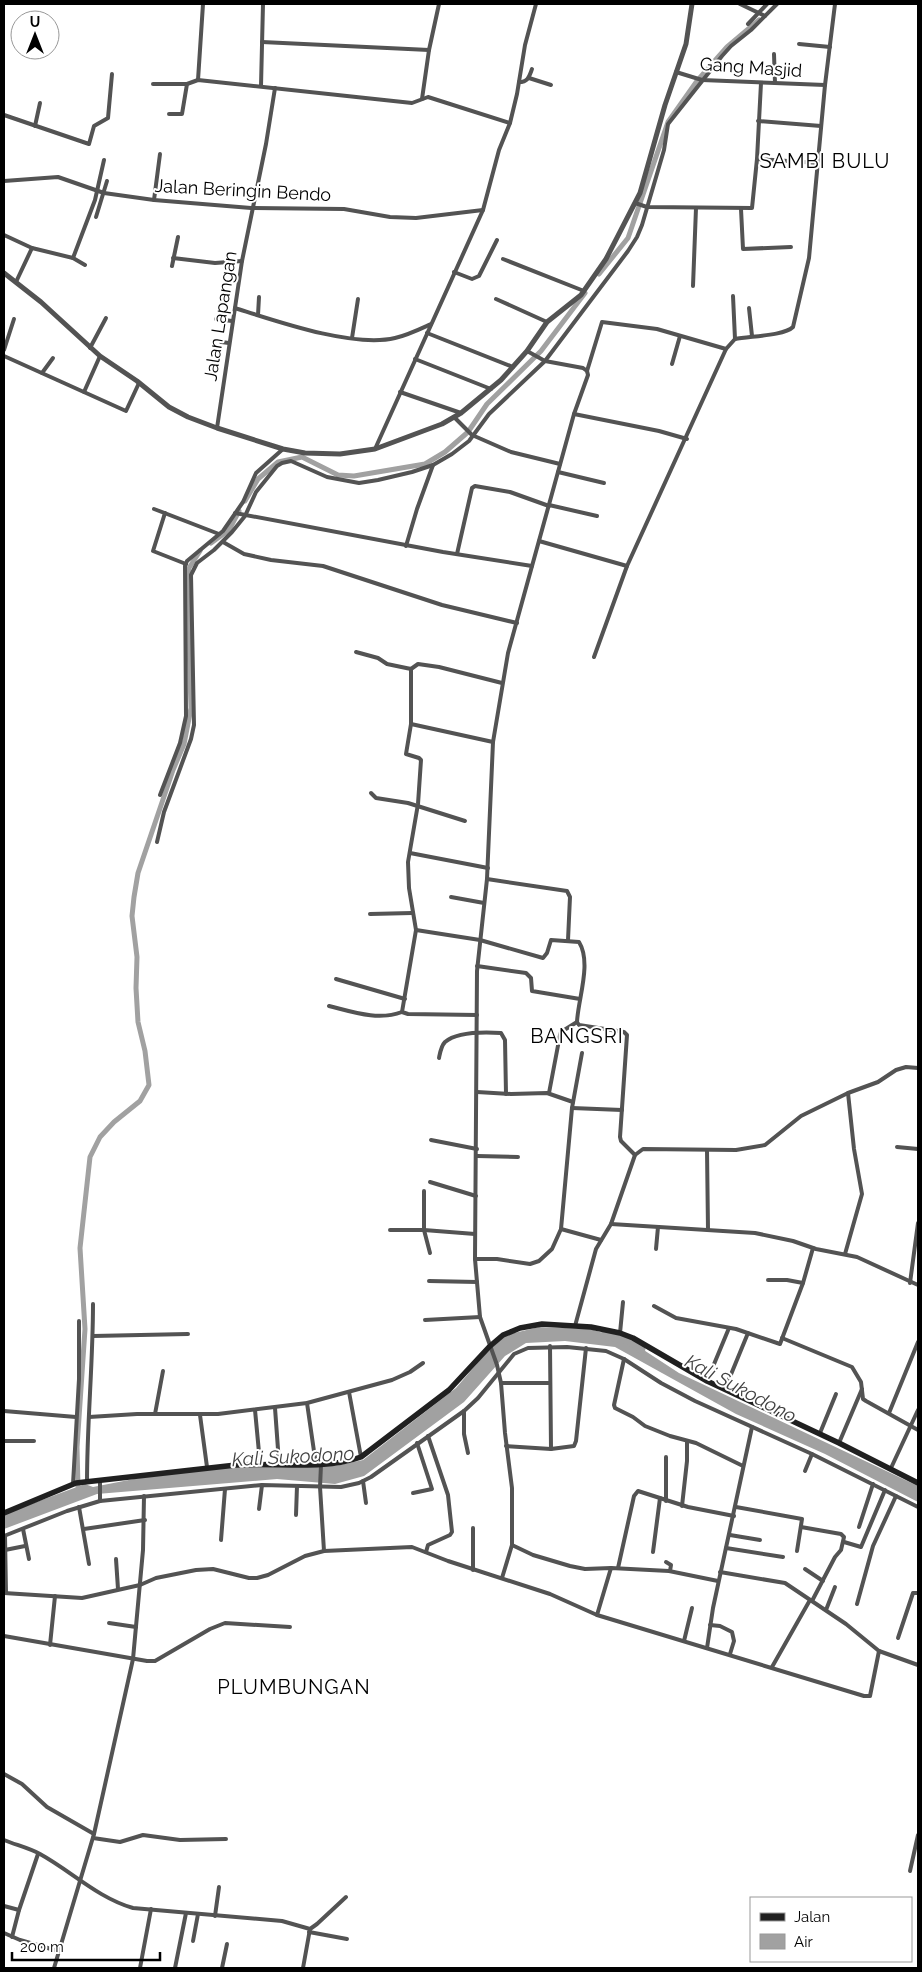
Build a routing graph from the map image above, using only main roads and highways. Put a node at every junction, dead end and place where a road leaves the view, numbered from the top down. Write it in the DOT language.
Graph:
graph roads {
  1 [pos="918,1483"];
  2 [pos="4,1513"];
  1 -- 2 [label="main road"];
}
